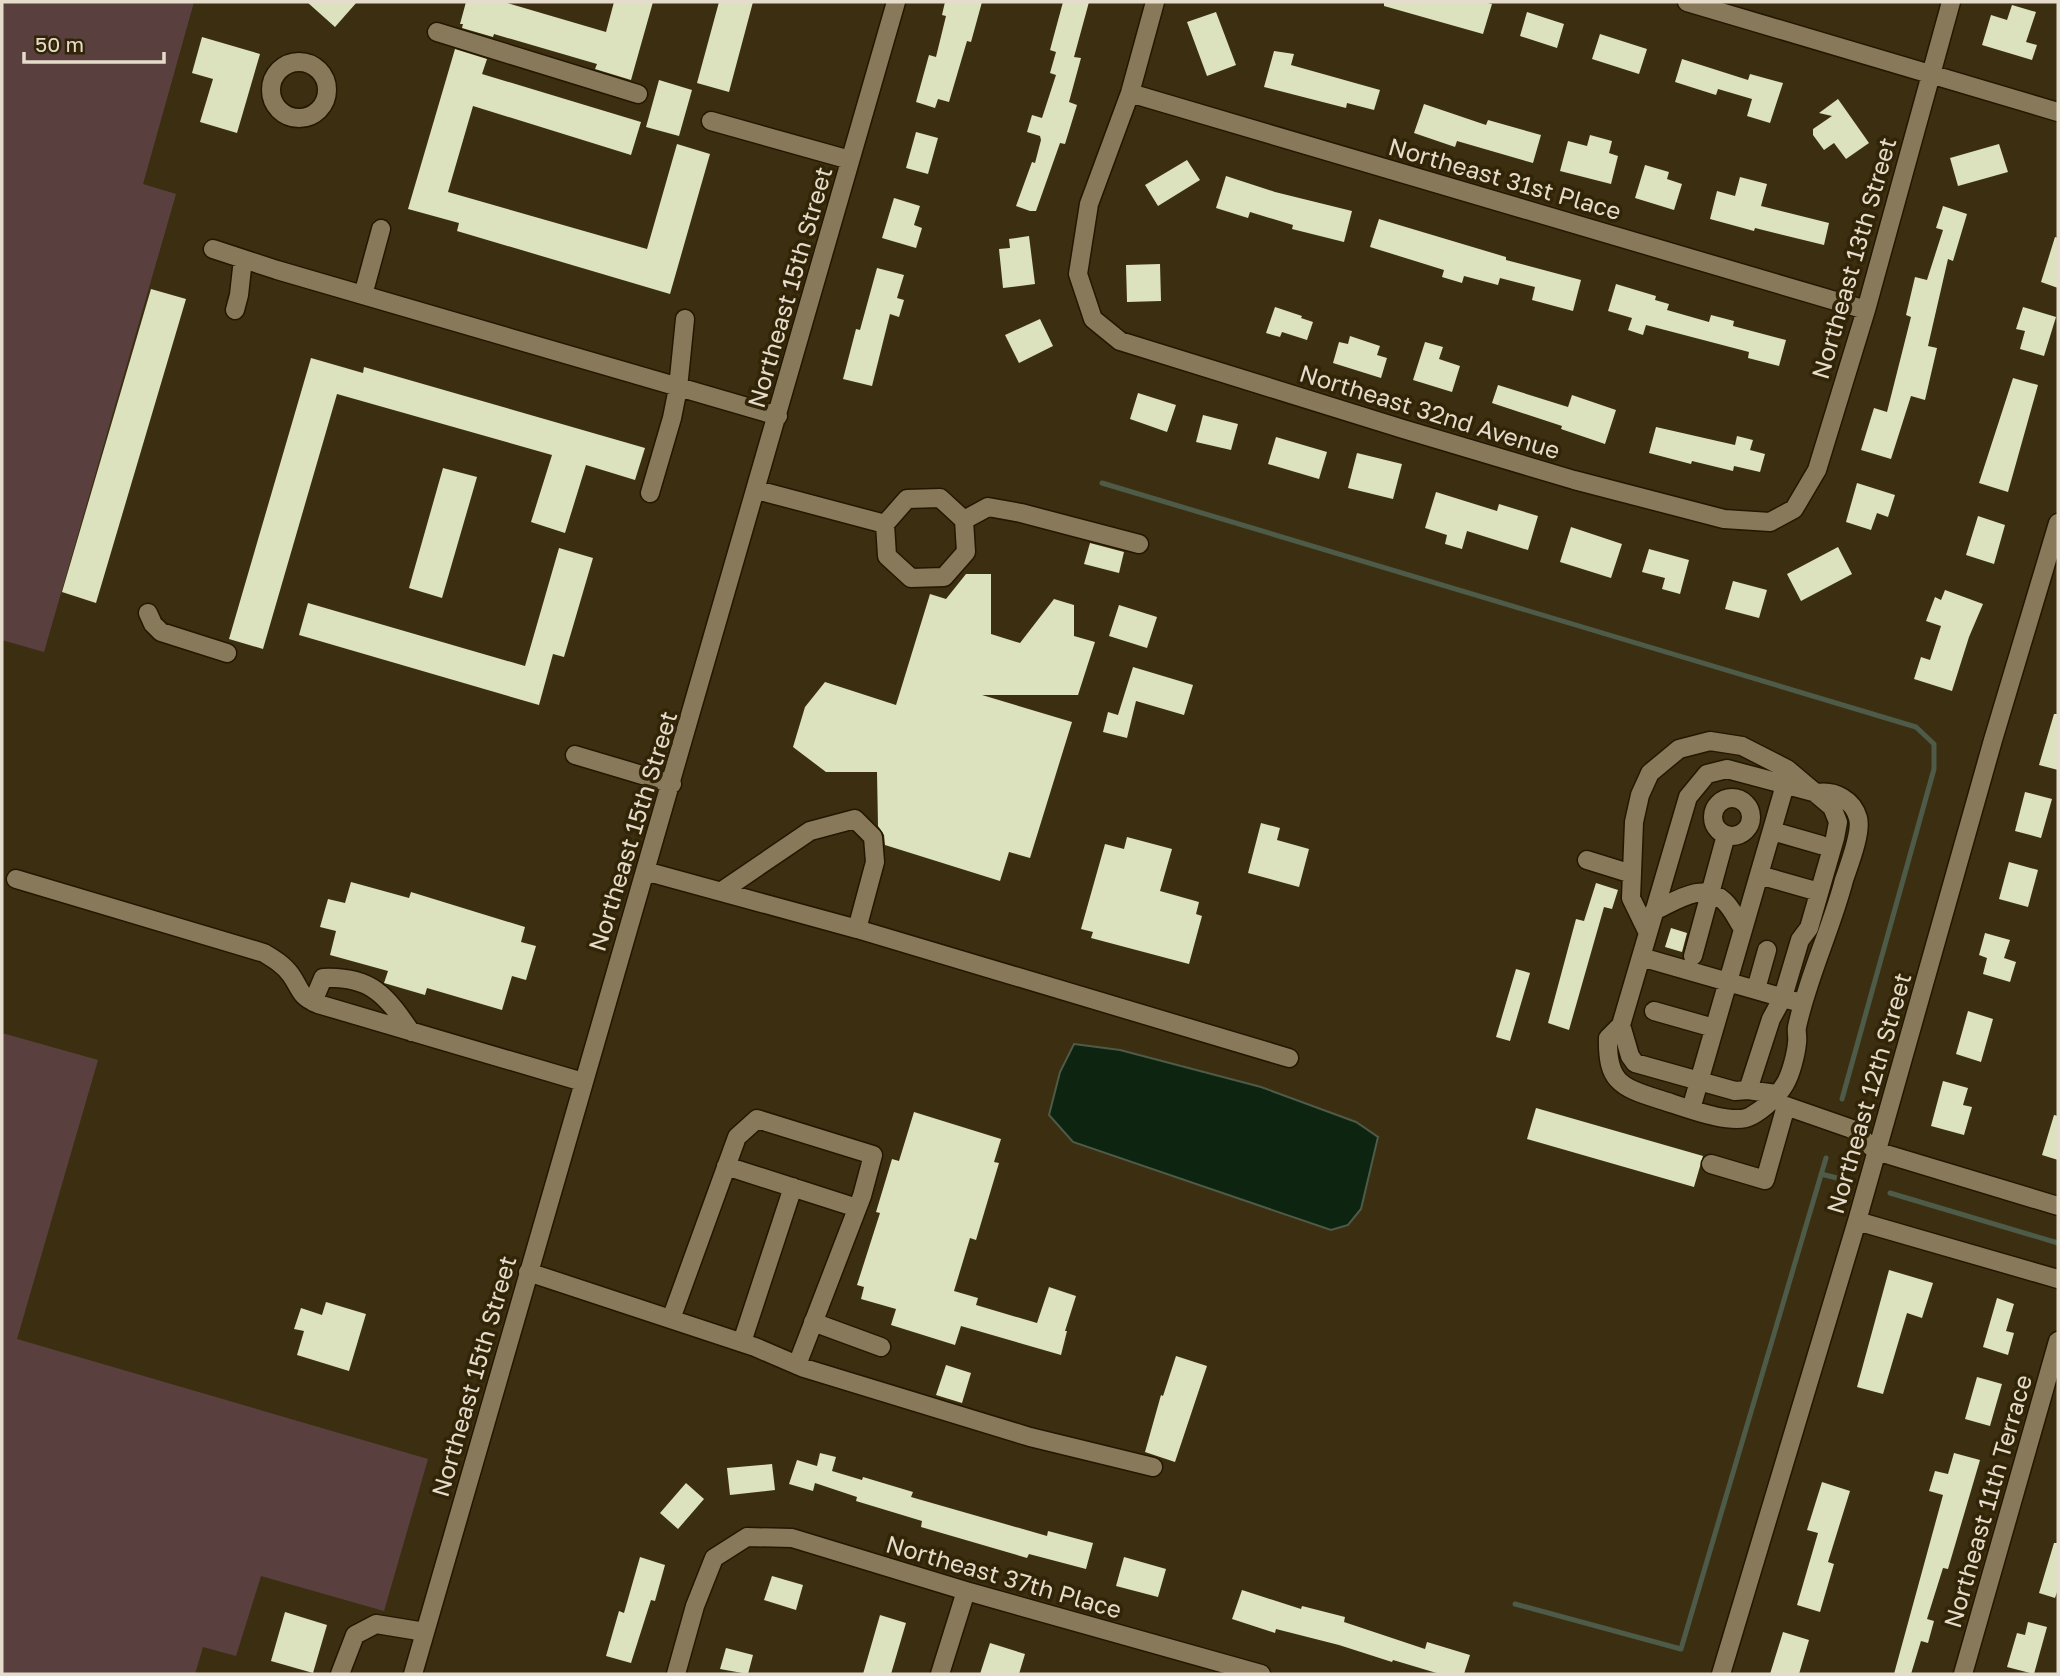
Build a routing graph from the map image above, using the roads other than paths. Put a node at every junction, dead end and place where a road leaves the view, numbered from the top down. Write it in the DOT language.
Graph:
graph roads {
  1 [pos="896,2"];
  2 [pos="1155,2"];
  3 [pos="1687,2"];
  4 [pos="1951,2"];
  5 [pos="438,32"];
  6 [pos="1931,73"];
  7 [pos="1130,93"];
  8 [pos="638,94"];
  9 [pos="2058,112"];
  10 [pos="711,121"];
  11 [pos="850,160"];
  12 [pos="381,229"];
  13 [pos="213,249"];
  14 [pos="243,259"];
  15 [pos="363,295"];
  16 [pos="235,310"];
  17 [pos="1866,310"];
  18 [pos="685,319"];
  19 [pos="678,388"];
  20 [pos="778,416"];
  21 [pos="757,490"];
  22 [pos="650,493"];
  23 [pos="1782,515"];
  24 [pos="964,520"];
  25 [pos="2058,523"];
  26 [pos="885,524"];
  27 [pos="1139,544"];
  28 [pos="148,613"];
  29 [pos="227,653"];
  30 [pos="575,755"];
  31 [pos="672,784"];
  32 [pos="1785,785"];
  33 [pos="1817,793"];
  34 [pos="1772,831"];
  35 [pos="1726,835"];
  36 [pos="1821,845"];
  37 [pos="1587,860"];
  38 [pos="645,871"];
  39 [pos="1632,874"];
  40 [pos="1759,875"];
  41 [pos="16,879"];
  42 [pos="722,891"];
  43 [pos="1711,892"];
  44 [pos="1819,892"];
  45 [pos="1654,911"];
  46 [pos="857,929"];
  47 [pos="1743,929"];
  48 [pos="1648,933"];
  49 [pos="1767,950"];
  50 [pos="1693,956"];
  51 [pos="1641,957"];
  52 [pos="1727,981"];
  53 [pos="1756,989"];
  54 [pos="1783,997"];
  55 [pos="313,1002"];
  56 [pos="1804,1004"];
  57 [pos="1654,1011"];
  58 [pos="1621,1025"];
  59 [pos="1714,1028"];
  60 [pos="411,1032"];
  61 [pos="1289,1058"];
  62 [pos="583,1082"];
  63 [pos="1699,1082"];
  64 [pos="1748,1090"];
  65 [pos="1777,1101"];
  66 [pos="1691,1109"];
  67 [pos="1876,1152"];
  68 [pos="1711,1164"];
  69 [pos="726,1166"];
  70 [pos="793,1187"];
  71 [pos="2058,1206"];
  72 [pos="857,1208"];
  73 [pos="1857,1221"];
  74 [pos="528,1272"];
  75 [pos="2058,1279"];
  76 [pos="671,1319"];
  77 [pos="813,1322"];
  78 [pos="2058,1341"];
  79 [pos="742,1342"];
  80 [pos="881,1347"];
  81 [pos="797,1365"];
  82 [pos="1153,1467"];
  83 [pos="966,1591"];
  84 [pos="425,1632"];
  85 [pos="1200,1666"];
  86 [pos="340,1674"];
  87 [pos="412,1674"];
  88 [pos="676,1674"];
  89 [pos="940,1674"];
  90 [pos="1261,1674"];
  91 [pos="1721,1674"];
  92 [pos="1964,1674"];
  1 -- 11 [label="street, Northeast 15th Street"];
  2 -- 7 [label="street"];
  3 -- 6 [label="street"];
  4 -- 6 [label="street, Northeast 13th Street"];
  5 -- 8 [label="street"];
  6 -- 9 [label="street"];
  6 -- 17 [label="street, Northeast 13th Street"];
  7 -- 17 [label="street, Northeast 31st Place"];
  7 -- 23 [label="street, Northeast 32nd Avenue"];
  10 -- 11 [label="street"];
  11 -- 20 [label="street, Northeast 15th Street"];
  12 -- 15 [label="street"];
  13 -- 14 [label="street"];
  14 -- 15 [label="street"];
  14 -- 16 [label="street"];
  15 -- 19 [label="street"];
  17 -- 23 [label="street, Northeast 13th Street"];
  18 -- 19 [label="street"];
  19 -- 20 [label="street"];
  19 -- 22 [label="street"];
  20 -- 21 [label="street, Northeast 15th Street"];
  21 -- 26 [label="street"];
  21 -- 31 [label="street, Northeast 15th Street"];
  24 -- 26 [label="street"];
  24 -- 26 [label="street"];
  24 -- 27 [label="street"];
  25 -- 67 [label="street, Northeast 12th Street"];
  28 -- 29 [label="street"];
  30 -- 31 [label="street"];
  31 -- 38 [label="street, Northeast 15th Street"];
  32 -- 33 [label="street"];
  32 -- 34 [label="street"];
  32 -- 45 [label="street"];
  33 -- 39 [label="street"];
  33 -- 44 [label="street"];
  33 -- 56 [label="street"];
  34 -- 36 [label="street"];
  34 -- 40 [label="street"];
  35 -- 43 [label="street"];
  37 -- 39 [label="street"];
  38 -- 42 [label="street"];
  38 -- 62 [label="street, Northeast 15th Street"];
  39 -- 48 [label="street"];
  40 -- 44 [label="street"];
  40 -- 47 [label="street"];
  41 -- 55 [label="street"];
  42 -- 46 [label="street"];
  42 -- 46 [label="street"];
  43 -- 45 [label="street"];
  43 -- 47 [label="street"];
  43 -- 50 [label="street"];
  44 -- 54 [label="street"];
  45 -- 48 [label="street"];
  46 -- 61 [label="street"];
  47 -- 52 [label="street"];
  48 -- 51 [label="street"];
  49 -- 53 [label="street"];
  51 -- 52 [label="street"];
  51 -- 58 [label="street"];
  52 -- 53 [label="street"];
  52 -- 59 [label="street"];
  53 -- 54 [label="street"];
  54 -- 56 [label="street"];
  54 -- 64 [label="street"];
  55 -- 60 [label="street"];
  55 -- 60 [label="street"];
  56 -- 65 [label="street"];
  57 -- 59 [label="street"];
  58 -- 63 [label="street"];
  58 -- 66 [label="street"];
  59 -- 63 [label="street"];
  60 -- 62 [label="street"];
  62 -- 74 [label="street, Northeast 15th Street"];
  63 -- 64 [label="street"];
  63 -- 66 [label="street"];
  64 -- 65 [label="street"];
  65 -- 66 [label="street"];
  65 -- 67 [label="street"];
  65 -- 68 [label="street"];
  67 -- 71 [label="street"];
  67 -- 73 [label="street, Northeast 12th Street"];
  69 -- 70 [label="street"];
  69 -- 72 [label="street"];
  69 -- 76 [label="street"];
  70 -- 72 [label="street"];
  70 -- 79 [label="street"];
  72 -- 77 [label="street"];
  73 -- 75 [label="street"];
  73 -- 91 [label="street, Northeast 12th Street"];
  74 -- 76 [label="street"];
  74 -- 84 [label="street, Northeast 15th Street"];
  76 -- 79 [label="street"];
  77 -- 80 [label="street"];
  77 -- 81 [label="street"];
  78 -- 92 [label="street, Northeast 11th Terrace"];
  79 -- 81 [label="street"];
  81 -- 82 [label="street"];
  83 -- 85 [label="street, Northeast 37th Place"];
  83 -- 88 [label="street, Northeast 37th Place"];
  83 -- 89 [label="street"];
  84 -- 86 [label="street"];
  84 -- 87 [label="street, Northeast 15th Street"];
  85 -- 90 [label="street, Northeast 37th Place"];
}
